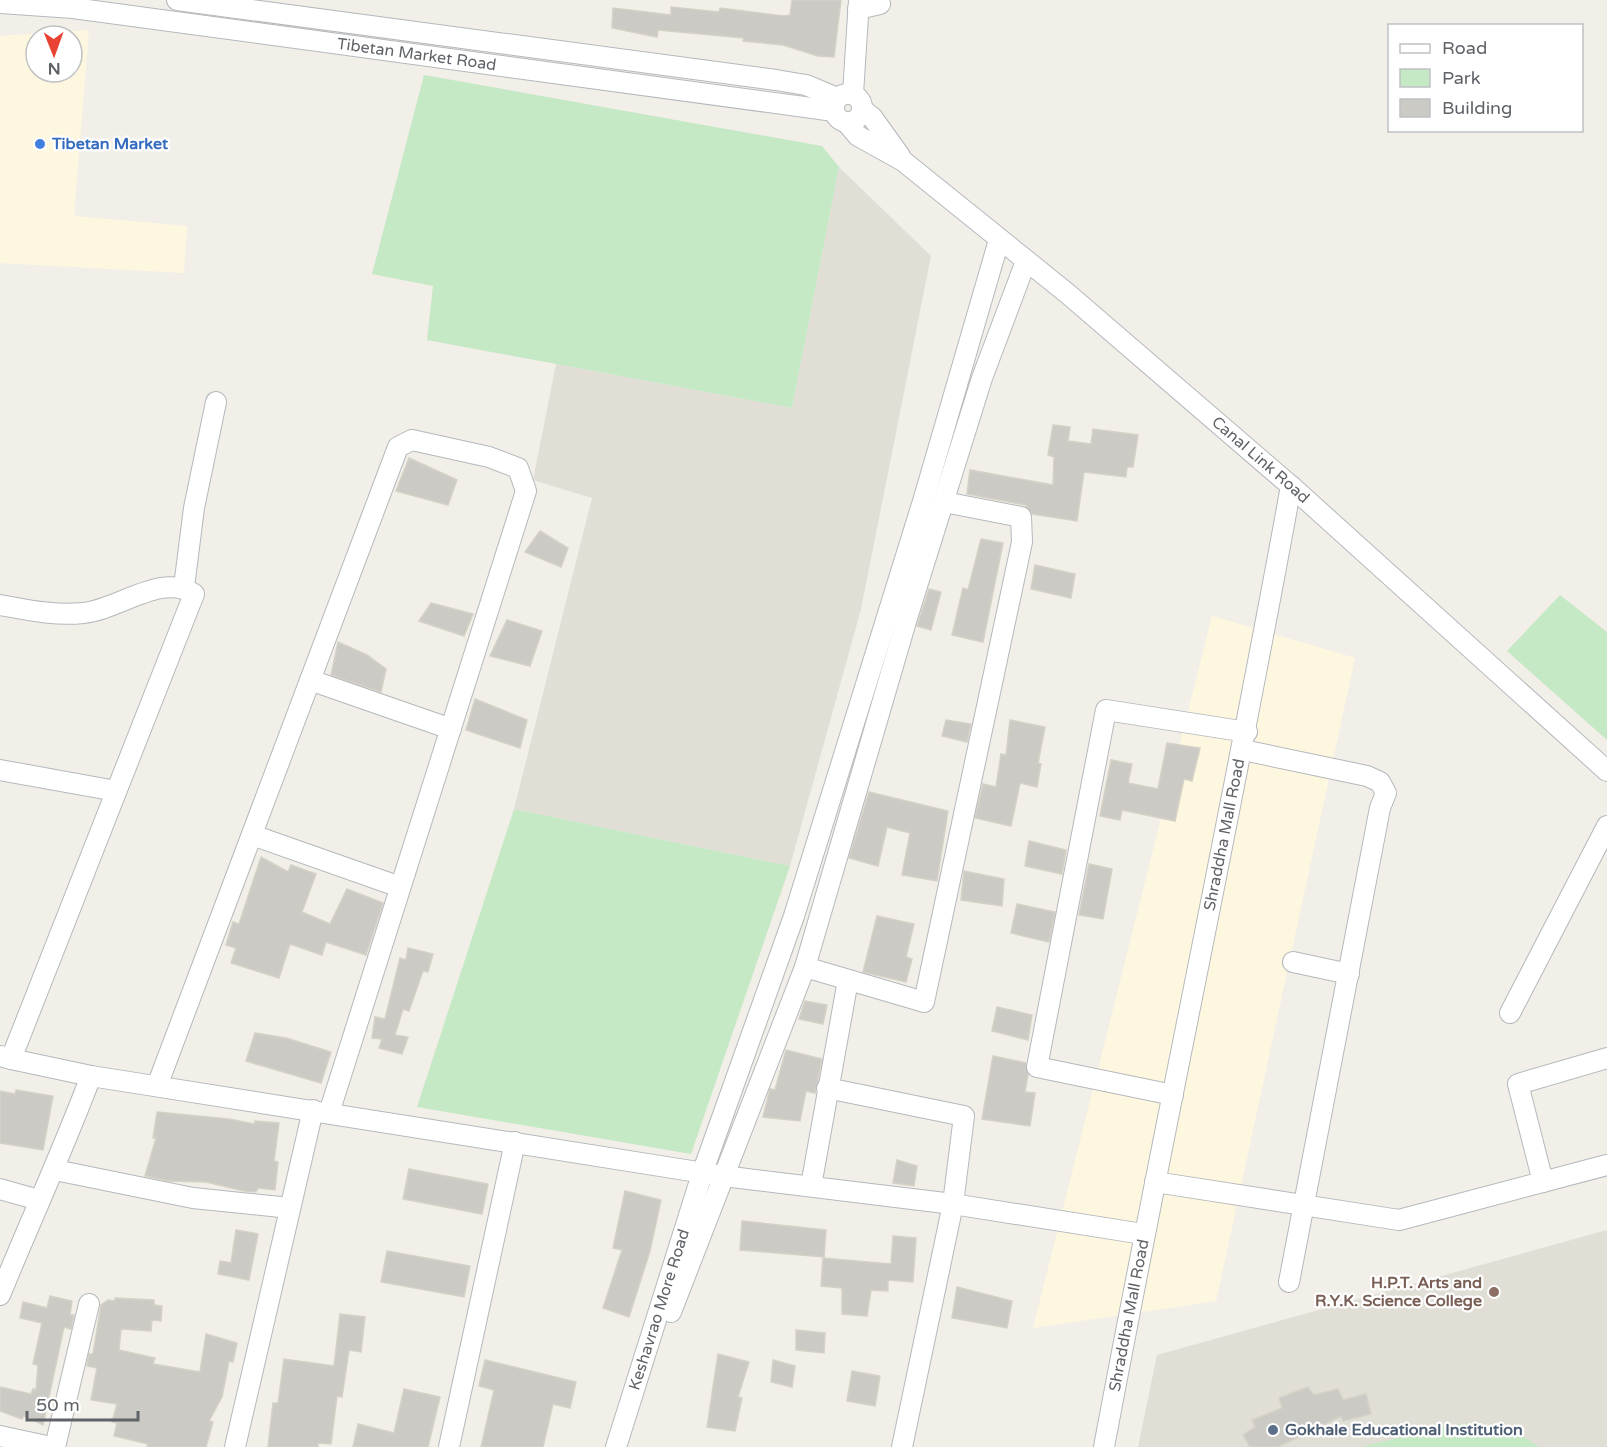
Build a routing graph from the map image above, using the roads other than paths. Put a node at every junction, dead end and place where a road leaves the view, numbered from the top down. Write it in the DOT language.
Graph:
graph roads {
  1 [pos="20,0"];
  2 [pos="177,0"];
  3 [pos="0,3"];
  4 [pos="858,4"];
  5 [pos="880,4"];
  6 [pos="847,107"];
  7 [pos="999,240"];
  8 [pos="1026,261"];
  9 [pos="216,402"];
  10 [pos="1291,486"];
  11 [pos="944,502"];
  12 [pos="184,587"];
  13 [pos="0,605"];
  14 [pos="310,680"];
  15 [pos="451,729"];
  16 [pos="1245,741"];
  17 [pos="0,770"];
  18 [pos="1607,771"];
  19 [pos="116,791"];
  20 [pos="1607,826"];
  21 [pos="252,835"];
  22 [pos="400,887"];
  23 [pos="1293,962"];
  24 [pos="805,967"];
  25 [pos="1348,974"];
  26 [pos="849,980"];
  27 [pos="1509,1013"];
  28 [pos="6,1058"];
  29 [pos="1607,1058"];
  30 [pos="91,1076"];
  31 [pos="158,1086"];
  32 [pos="827,1088"];
  33 [pos="1173,1095"];
  34 [pos="321,1112"];
  35 [pos="515,1142"];
  36 [pos="1607,1165"];
  37 [pos="55,1170"];
  38 [pos="703,1171"];
  39 [pos="723,1176"];
  40 [pos="1155,1182"];
  41 [pos="1543,1182"];
  42 [pos="811,1186"];
  43 [pos="0,1189"];
  44 [pos="39,1200"];
  45 [pos="953,1204"];
  46 [pos="1304,1206"];
  47 [pos="290,1208"];
  48 [pos="1143,1234"];
  49 [pos="1289,1282"];
  50 [pos="0,1295"];
  51 [pos="89,1304"];
  52 [pos="0,1436"];
  53 [pos="53,1447"];
  54 [pos="235,1447"];
  55 [pos="449,1447"];
  56 [pos="616,1447"];
  57 [pos="629,1447"];
  58 [pos="902,1447"];
  59 [pos="1104,1447"];
  1 -- 3 [label="street, Tibetan Market Road"];
  2 -- 6 [label="street, Tibetan Market Road"];
  3 -- 6 [label="street, Tibetan Market Road"];
  4 -- 5 [label="street"];
  4 -- 6 [label="street"];
  6 -- 7 [label="street, Canal Link Road"];
  7 -- 8 [label="street, Canal Link Road"];
  7 -- 38 [label="street, Keshavrao More Road"];
  8 -- 10 [label="street, Canal Link Road"];
  8 -- 11 [label="street"];
  9 -- 12 [label="street"];
  10 -- 16 [label="street, Shraddha Mall Road"];
  10 -- 18 [label="street, Canal Link Road"];
  11 -- 24 [label="street"];
  11 -- 26 [label="street"];
  12 -- 13 [label="street"];
  12 -- 19 [label="street"];
  14 -- 15 [label="street"];
  14 -- 15 [label="street"];
  14 -- 21 [label="street"];
  15 -- 22 [label="street"];
  16 -- 25 [label="street"];
  16 -- 33 [label="street, Shraddha Mall Road"];
  16 -- 33 [label="street"];
  17 -- 19 [label="street"];
  19 -- 28 [label="street"];
  20 -- 27 [label="street"];
  21 -- 22 [label="street"];
  21 -- 31 [label="street"];
  22 -- 34 [label="street"];
  23 -- 25 [label="street"];
  24 -- 26 [label="street"];
  24 -- 39 [label="street"];
  25 -- 46 [label="street"];
  26 -- 32 [label="street"];
  28 -- 30 [label="street, Shraddha Mall Road"];
  29 -- 41 [label="street"];
  30 -- 31 [label="street, Shraddha Mall Road"];
  30 -- 37 [label="street"];
  31 -- 34 [label="street, Shraddha Mall Road"];
  32 -- 42 [label="street"];
  32 -- 45 [label="street"];
  33 -- 40 [label="street, Shraddha Mall Road"];
  34 -- 35 [label="street, Shraddha Mall Road"];
  34 -- 47 [label="street"];
  35 -- 38 [label="street, Shraddha Mall Road"];
  35 -- 55 [label="street"];
  36 -- 41 [label="street"];
  37 -- 44 [label="street"];
  37 -- 47 [label="street"];
  38 -- 39 [label="street, Shraddha Mall Road"];
  38 -- 56 [label="street, Keshavrao More Road"];
  39 -- 42 [label="street, Shraddha Mall Road"];
  39 -- 57 [label="street"];
  40 -- 46 [label="street"];
  40 -- 48 [label="street, Shraddha Mall Road"];
  41 -- 46 [label="street"];
  42 -- 45 [label="street, Shraddha Mall Road"];
  43 -- 44 [label="street"];
  44 -- 50 [label="street"];
  45 -- 48 [label="street, Shraddha Mall Road"];
  45 -- 58 [label="street"];
  46 -- 49 [label="street"];
  47 -- 54 [label="street"];
  48 -- 59 [label="street, Shraddha Mall Road"];
  51 -- 53 [label="street"];
  52 -- 53 [label="street"];
}
